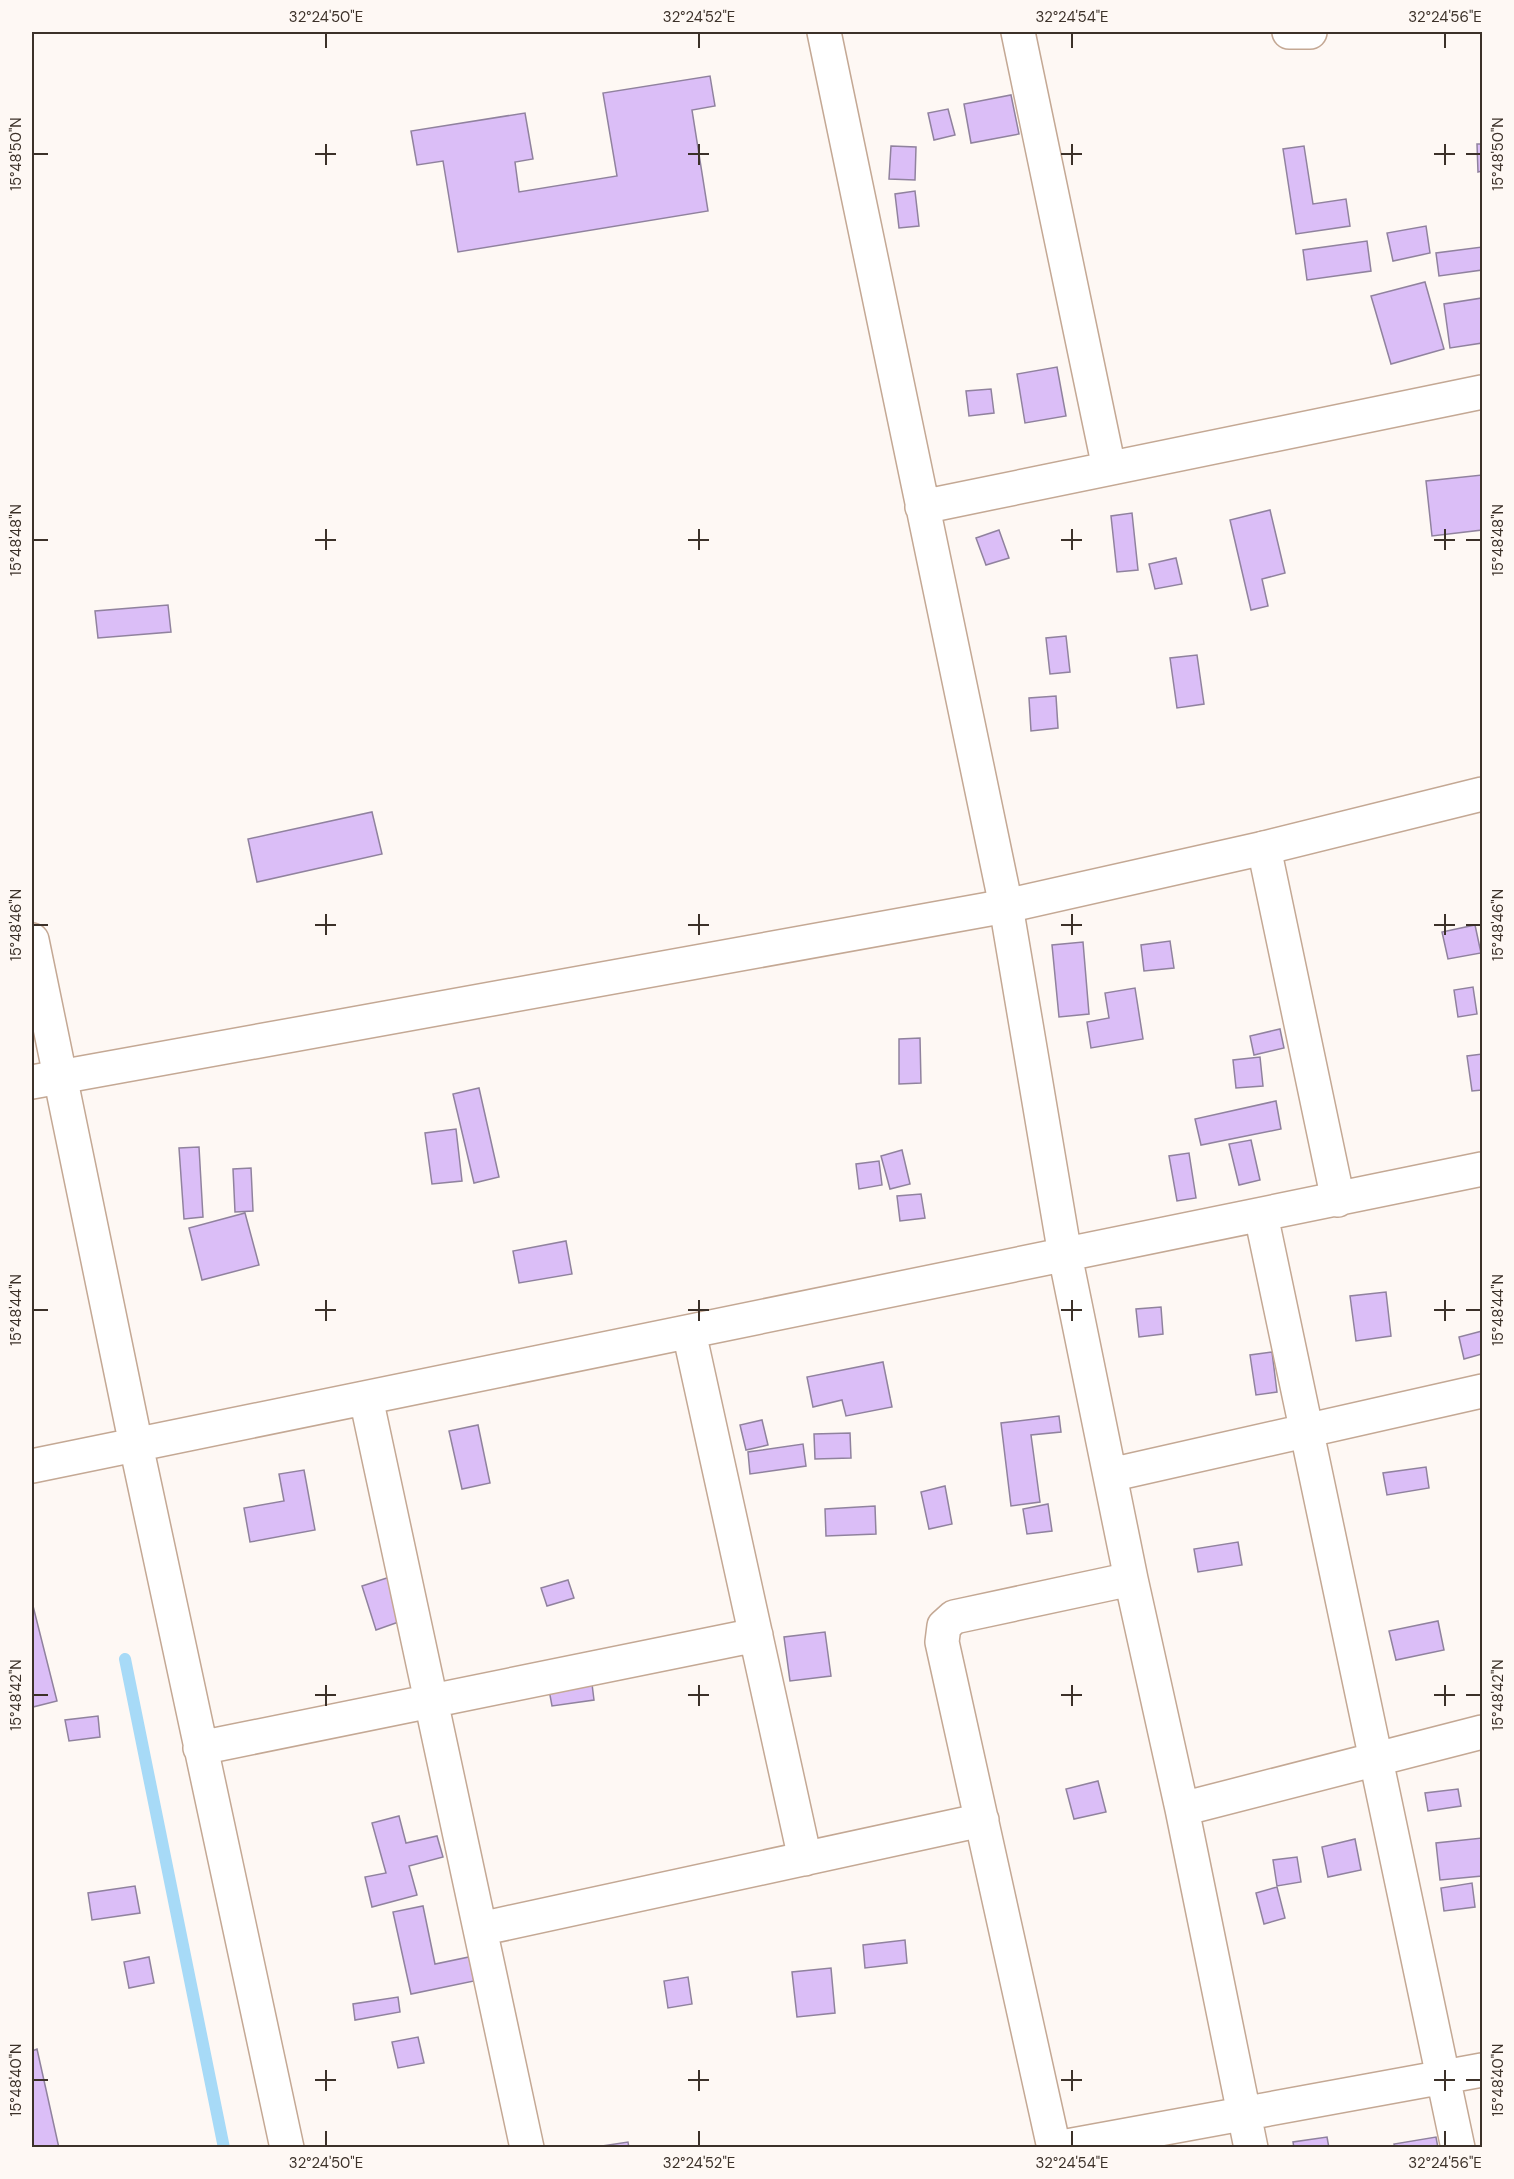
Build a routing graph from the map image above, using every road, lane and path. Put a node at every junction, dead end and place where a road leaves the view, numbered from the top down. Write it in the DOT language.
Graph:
graph roads {
  1 [pos="824,32"];
  2 [pos="1018,32"];
  3 [pos="1289,32"];
  4 [pos="1310,32"];
  5 [pos="1482,392"];
  6 [pos="1109,468"];
  7 [pos="922,507"];
  8 [pos="1482,794"];
  9 [pos="1264,848"];
  10 [pos="1006,906"];
  11 [pos="32,940"];
  12 [pos="46,1079"];
  13 [pos="1482,1169"];
  14 [pos="1338,1200"];
  15 [pos="1261,1215"];
  16 [pos="1065,1255"];
  17 [pos="689,1332"];
  18 [pos="1482,1391"];
  19 [pos="366,1398"];
  20 [pos="1308,1432"];
  21 [pos="136,1445"];
  22 [pos="32,1466"];
  23 [pos="1110,1475"];
  24 [pos="1131,1579"];
  25 [pos="756,1635"];
  26 [pos="431,1701"];
  27 [pos="1482,1732"];
  28 [pos="200,1748"];
  29 [pos="1375,1759"];
  30 [pos="1182,1809"];
  31 [pos="982,1820"];
  32 [pos="805,1859"];
  33 [pos="480,1929"];
  34 [pos="1482,2070"];
  35 [pos="1442,2078"];
  36 [pos="1243,2112"];
  37 [pos="287,2148"];
  38 [pos="526,2148"];
  39 [pos="1055,2148"];
  40 [pos="1251,2148"];
  41 [pos="1458,2148"];
  1 -- 7 [label="street"];
  2 -- 6 [label="street"];
  3 -- 4 [label="street"];
  5 -- 6 [label="street"];
  6 -- 7 [label="street"];
  7 -- 10 [label="street"];
  8 -- 9 [label="street"];
  9 -- 10 [label="street"];
  9 -- 14 [label="street"];
  10 -- 12 [label="street"];
  10 -- 16 [label="street"];
  11 -- 12 [label="street"];
  12 -- 21 [label="street"];
  13 -- 14 [label="street"];
  14 -- 15 [label="street"];
  15 -- 16 [label="street"];
  15 -- 20 [label="street"];
  16 -- 17 [label="street"];
  16 -- 23 [label="street"];
  17 -- 19 [label="street"];
  17 -- 25 [label="street"];
  18 -- 20 [label="street"];
  19 -- 21 [label="street"];
  19 -- 26 [label="street"];
  20 -- 23 [label="street"];
  20 -- 29 [label="street"];
  21 -- 22 [label="street"];
  21 -- 28 [label="street"];
  23 -- 24 [label="street"];
  24 -- 30 [label="street"];
  24 -- 31 [label="street"];
  25 -- 26 [label="street"];
  25 -- 32 [label="street"];
  26 -- 28 [label="street"];
  26 -- 33 [label="street"];
  27 -- 29 [label="street"];
  28 -- 37 [label="street"];
  29 -- 30 [label="street"];
  29 -- 35 [label="street"];
  30 -- 36 [label="street"];
  31 -- 32 [label="street"];
  31 -- 39 [label="street"];
  32 -- 33 [label="street"];
  33 -- 38 [label="street"];
  34 -- 35 [label="street"];
  35 -- 36 [label="street"];
  35 -- 41 [label="street"];
  36 -- 39 [label="street"];
  36 -- 40 [label="street"];
}
